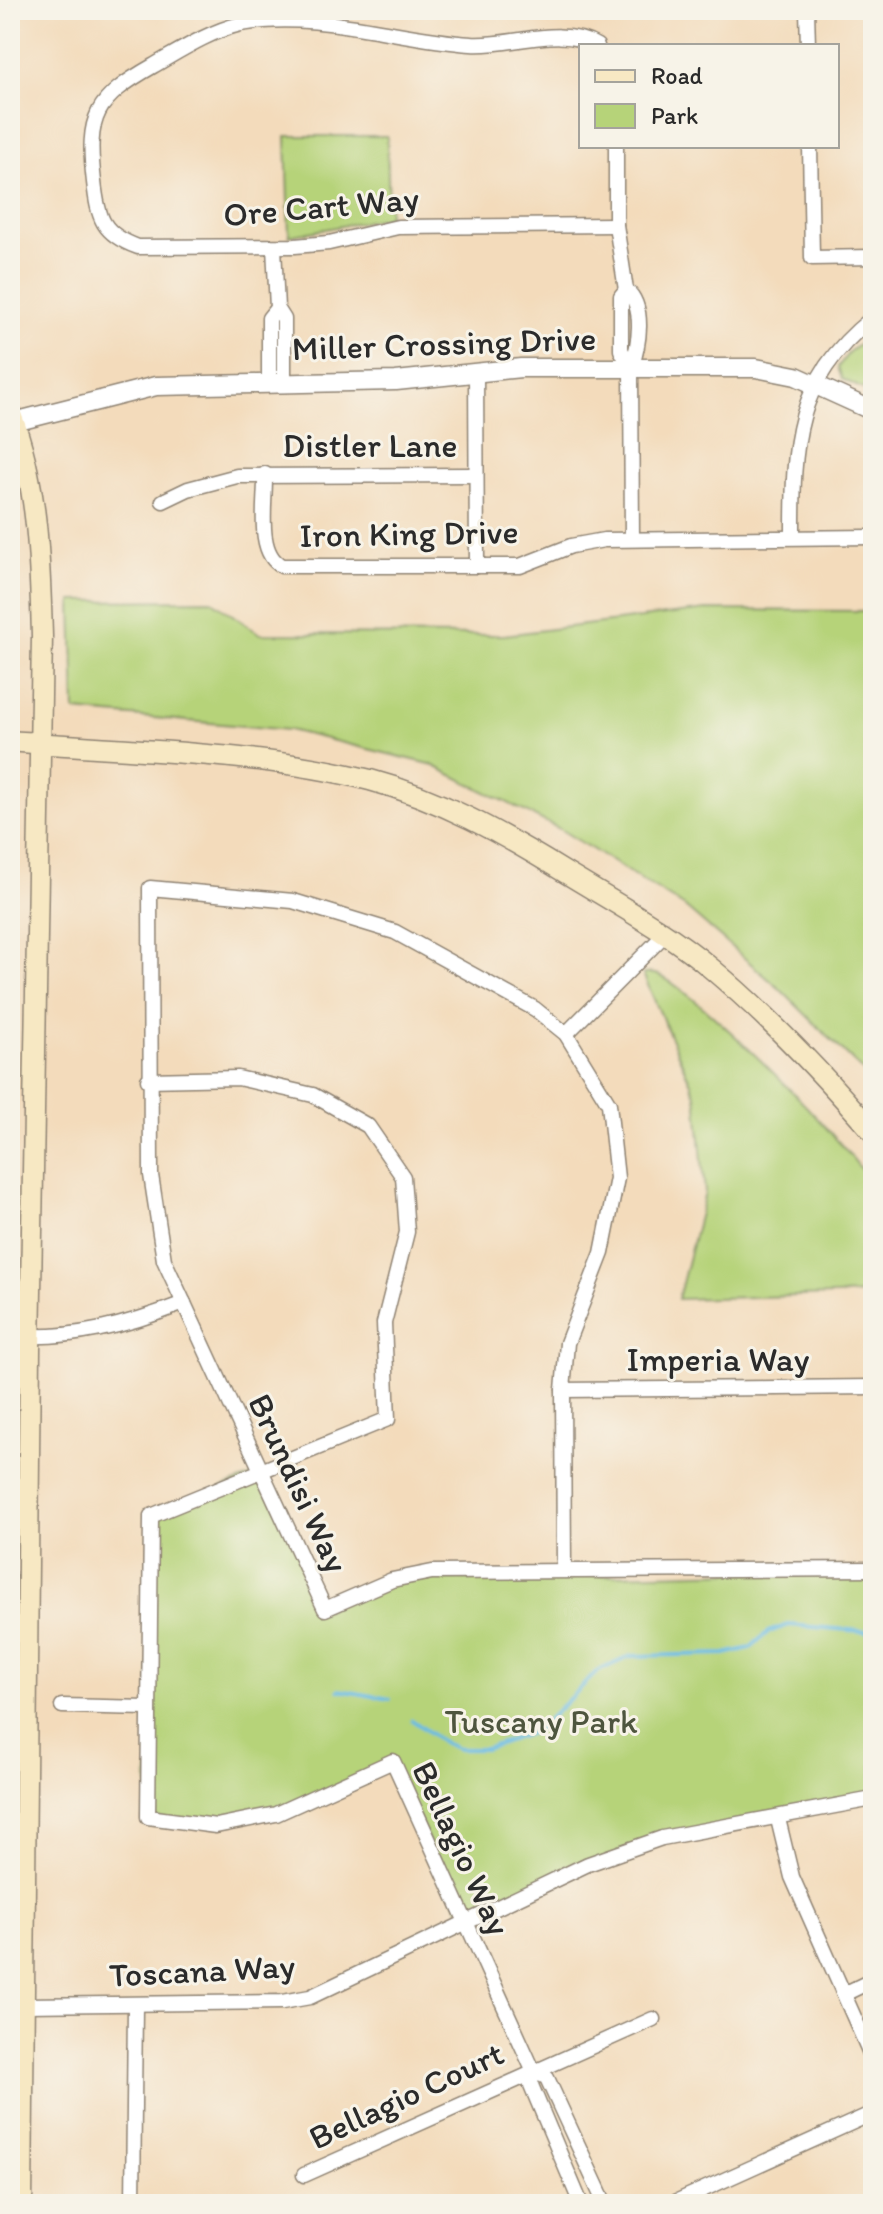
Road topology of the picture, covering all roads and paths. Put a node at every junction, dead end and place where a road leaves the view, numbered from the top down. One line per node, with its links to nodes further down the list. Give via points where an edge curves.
1 (807, 10): 3 (street)
2 (590, 44): 7 (street, Ore Cart Way, via 567,37 474,45 290,21 239,25 213,33 107,96 95,114 89,143 98,211 117,239 138,247)
3 (808, 44)
4 (616, 148): 6 (street)
5 (810, 148): 8 (street, via 812,258)
6 (616, 225): 7 (street, Ore Cart Way, via 398,227 329,243); 10 (street, via 626,290 621,296 621,350)
7 (274, 247): 12 (street, via 277,308 269,318)
8 (873, 257)
9 (873, 313): 13 (street, via 839,345)
10 (631, 368): 11 (street, Miller Crossing Drive); 13 (street, Miller Crossing Drive, via 756,368); 21 (street)
11 (476, 372): 12 (street, Miller Crossing Drive, via 383,382); 17 (street)
12 (276, 382): 15 (street, Miller Crossing Drive, via 156,386)
13 (816, 384): 14 (street, Miller Crossing Drive); 19 (street, via 795,440)
14 (873, 411)
15 (12, 417): 24 (main road, via 37,532)
16 (265, 474): 17 (street, Distler Lane); 18 (street, Distler Lane, via 212,482); 22 (street, Iron King Drive, via 266,549 282,566)
17 (475, 475): 22 (street)
18 (163, 501)
19 (793, 536): 20 (street, Iron King Drive); 21 (street, Iron King Drive)
20 (873, 537)
21 (632, 538): 22 (street, Iron King Drive, via 571,546 520,566)
22 (477, 566)
23 (10, 741): 24 (main road)
24 (41, 744): 25 (main road, via 295,765 370,780 436,801 497,831); 30 (main road)
25 (665, 934): 26 (street); 28 (main road, via 711,969 795,1048)
26 (566, 1034): 27 (street, Brundisi Way, via 535,1009 395,932 293,901 150,888); 32 (street, via 609,1104 617,1178 602,1253 567,1343)
27 (148, 1080): 29 (street, Brundisi Way, via 151,1175 164,1260); 33 (street, via 238,1078 313,1095 368,1126 403,1177 407,1232 384,1323 388,1419)
28 (873, 1132)
29 (184, 1303): 30 (street, via 127,1325); 33 (street, Brundisi Way)
30 (20, 1336): 43 (main road)
31 (873, 1387): 32 (street, Imperia Way)
32 (563, 1390): 35 (street)
33 (260, 1473): 35 (street, Brundisi Way, via 325,1609 392,1580 432,1572); 37 (street, Bellagio Way, via 151,1516)
34 (873, 1569): 35 (street, Brundisi Way)
35 (564, 1570)
36 (62, 1706): 37 (street)
37 (147, 1708): 40 (street, Bellagio Way, via 148,1817 216,1826 276,1814 393,1761)
38 (873, 1799): 39 (street, Toscana Way)
39 (778, 1819): 40 (street, Toscana Way, via 662,1838 588,1864); 42 (street, via 792,1877)
40 (465, 1922): 44 (street, Toscana Way, via 310,1997); 47 (street, Bellagio Way)
41 (873, 1980): 42 (street)
42 (844, 1994): 46 (street)
43 (24, 2005): 44 (street, Toscana Way); 50 (main road)
44 (135, 2006): 51 (street)
45 (653, 2019): 47 (street, Bellagio Court)
46 (873, 2060)
47 (533, 2070): 49 (street, Bellagio Court); 52 (street, Bellagio Way, via 531,2085); 53 (street, Bellagio Way, via 547,2078)
48 (873, 2113): 54 (street)
49 (304, 2175)
50 (22, 2204)
51 (133, 2204)
52 (581, 2204)
53 (605, 2204)
54 (671, 2204)

